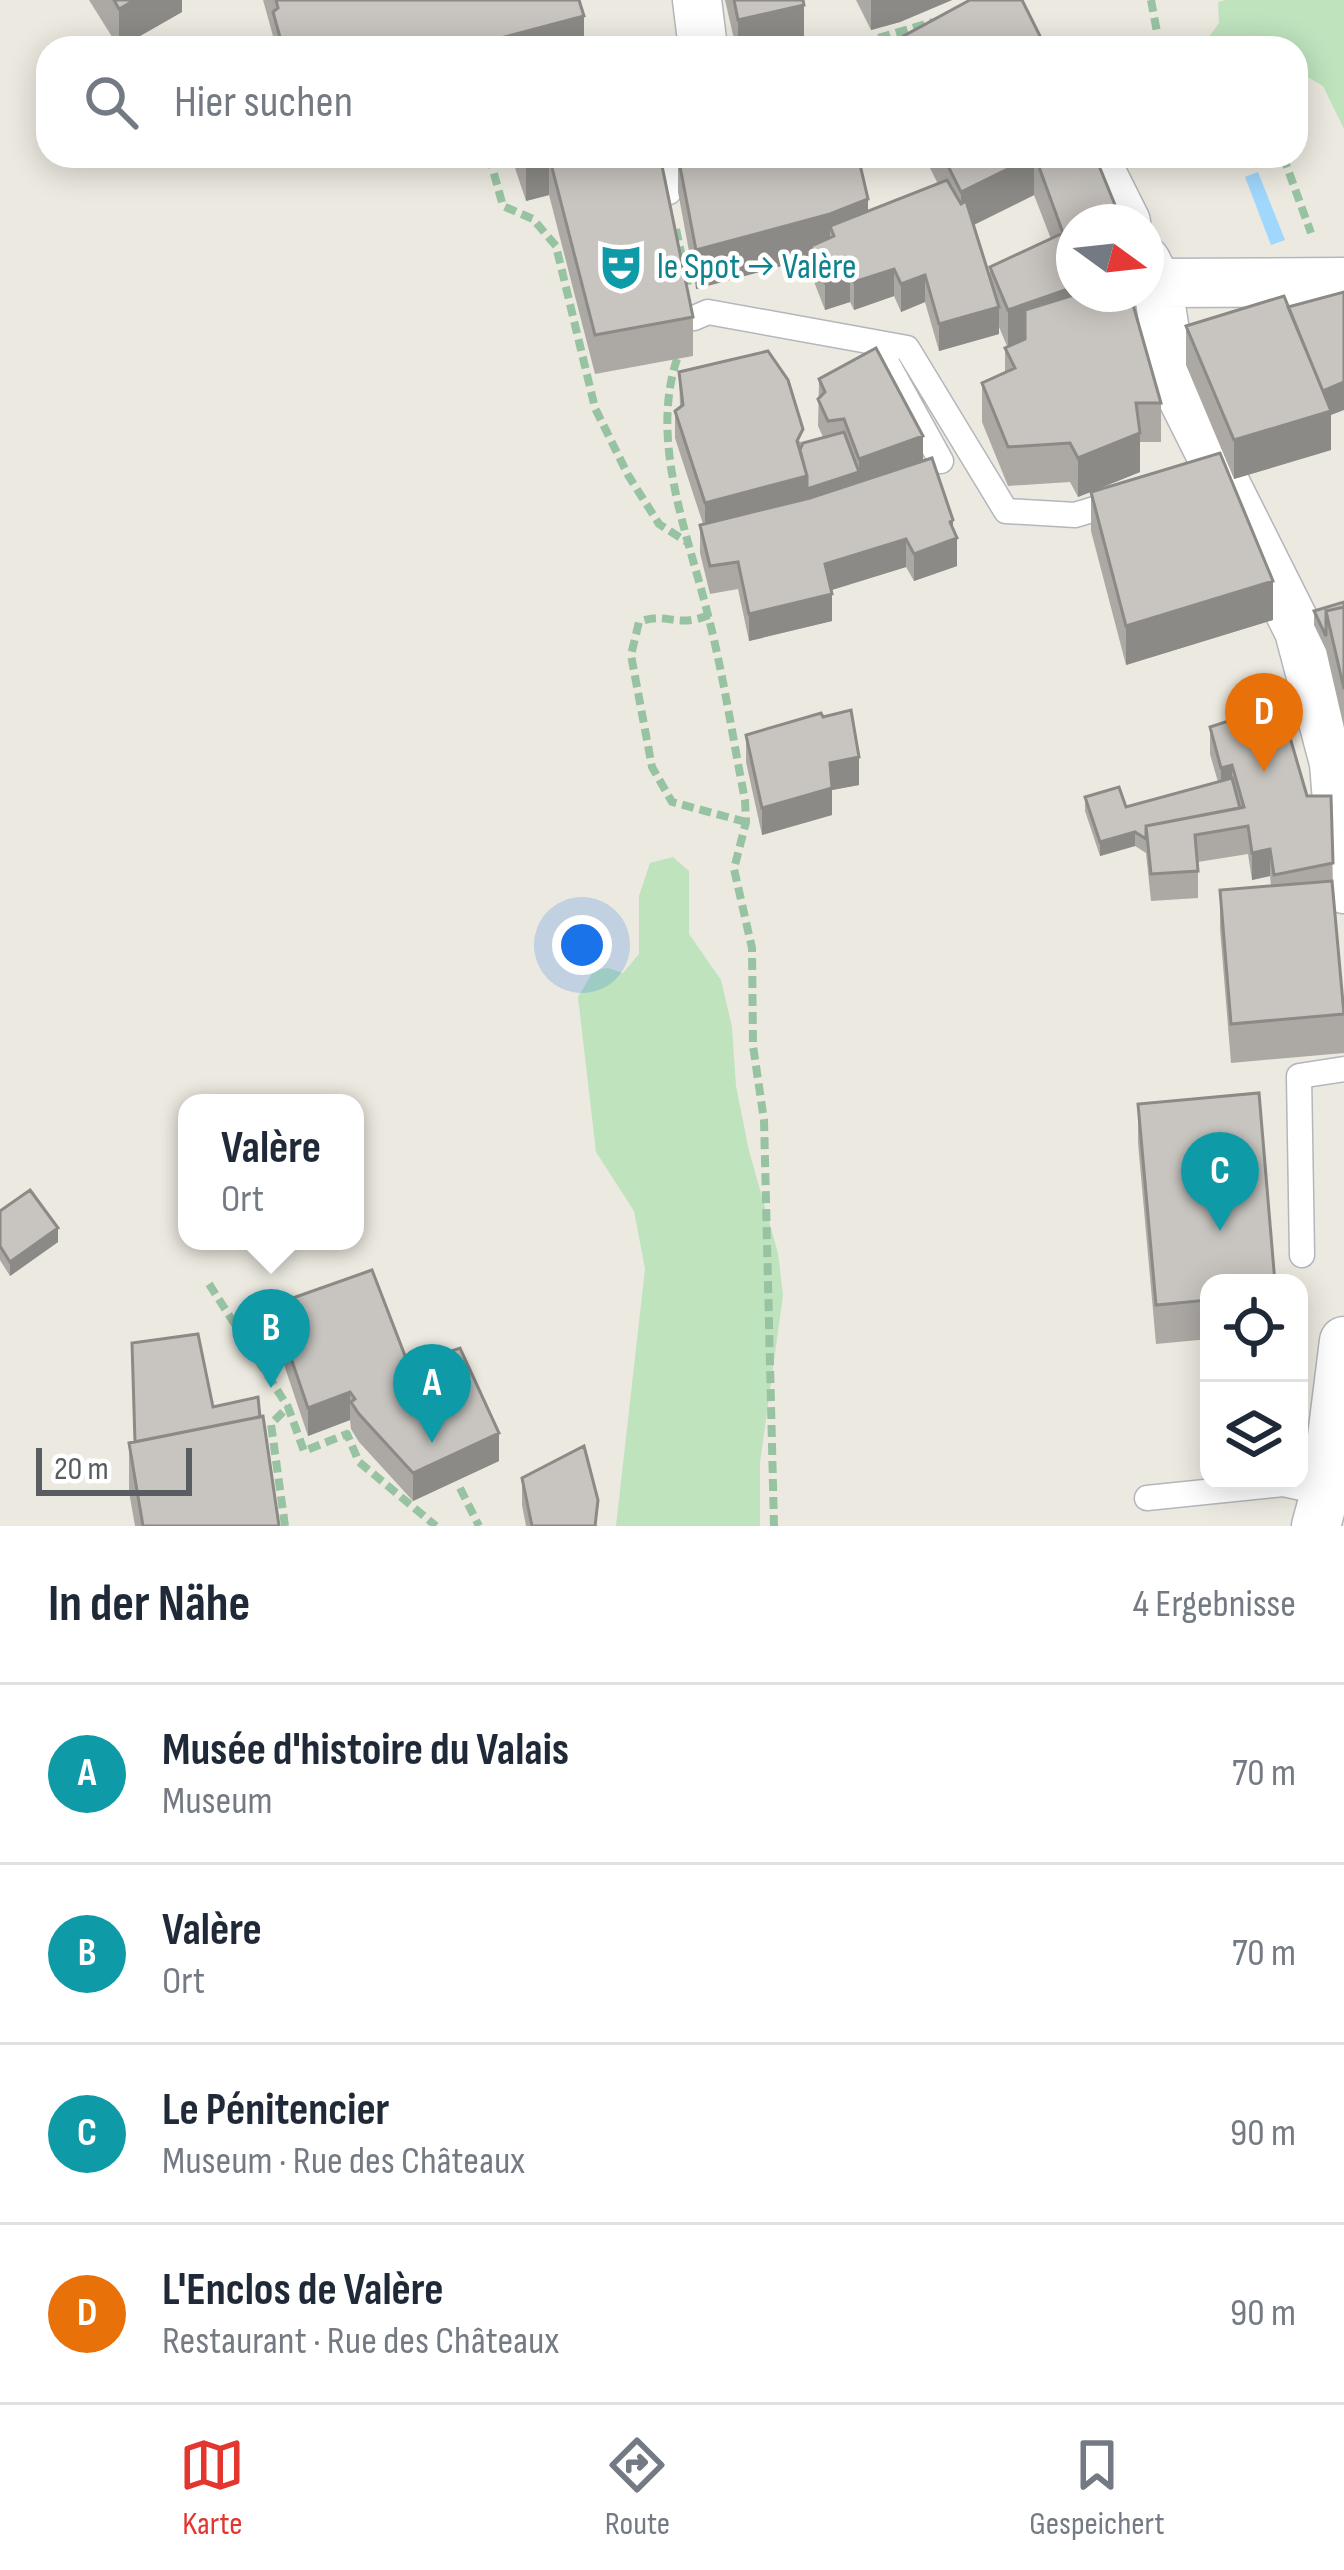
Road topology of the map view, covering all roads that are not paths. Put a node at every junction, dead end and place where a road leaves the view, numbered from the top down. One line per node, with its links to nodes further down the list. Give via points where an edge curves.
1 (697, 0): 2 (street)
2 (702, 36)
3 (674, 168): 5 (lane)
4 (1100, 168): 6 (street)
5 (669, 192)
6 (1117, 204)
7 (1164, 273): 8 (street)
8 (1344, 282)
9 (1160, 312): 14 (street, via 1173,380 1210,474 1299,631 1334,763)
10 (694, 318): 11 (lane, via 708,312)
11 (876, 343): 12 (lane); 13 (lane, via 907,348 1006,512 1075,515)
12 (941, 461)
13 (1137, 496)
14 (1344, 889)
15 (1344, 1069): 16 (lane, via 1299,1076)
16 (1302, 1256)
17 (1344, 1342): 19 (street)
18 (1147, 1498): 19 (lane, via 1283,1484)
19 (1320, 1510)

